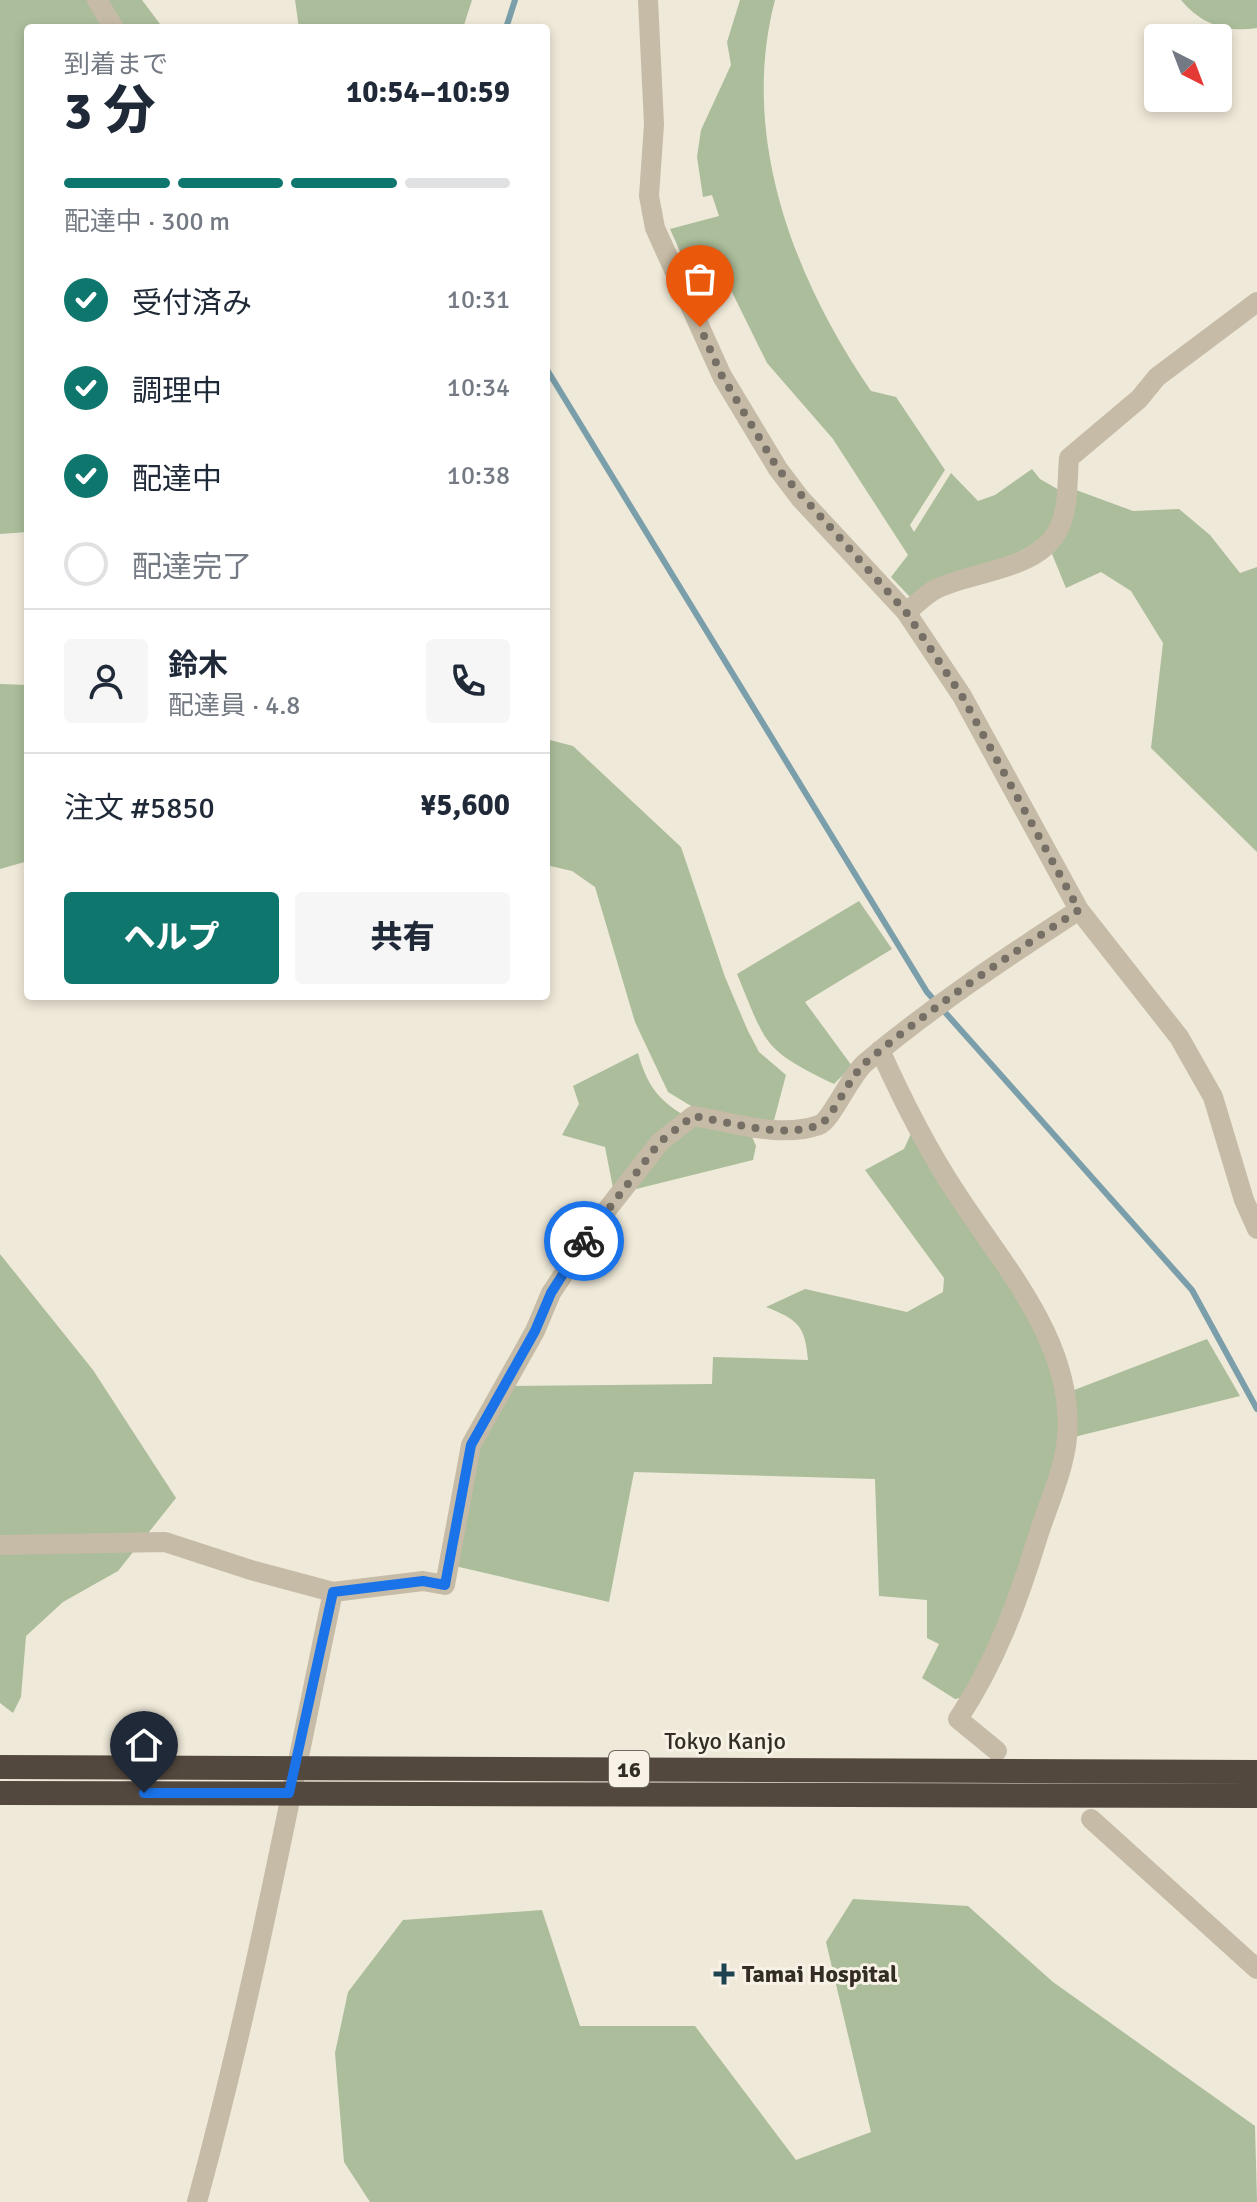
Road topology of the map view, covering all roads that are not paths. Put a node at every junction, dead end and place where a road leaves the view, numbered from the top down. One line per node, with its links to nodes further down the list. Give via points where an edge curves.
1 (97, 0): 3 (street)
2 (648, 0): 5 (street, via 654,124 649,196 655,228 722,376 778,469)
3 (112, 24)
4 (1257, 302): 5 (street, via 1157,377 1069,458 1066,508 1049,544 983,575 935,589)
5 (906, 612): 6 (street, via 962,696)
6 (1079, 910): 7 (street, via 938,1003); 8 (street, via 1179,1037 1213,1097)
7 (880, 1050): 10 (street, via 858,1069 821,1125 787,1131 693,1116 660,1142 576,1252 471,1445 445,1585 423,1581); 11 (street, via 936,1160 1027,1295 1050,1344 1064,1393 1067,1438 1024,1585 977,1691 958,1719)
8 (1257, 1229)
9 (0, 1545): 10 (street, via 165,1542)
10 (333, 1592): 13 (street)
11 (997, 1751)
12 (0, 1767): 13 (highway, Tokyo Kanjo / 16)
13 (296, 1768): 14 (highway, Tokyo Kanjo / 16); 16 (street)
14 (1257, 1772)
15 (0, 1793): 16 (highway, 16)
16 (289, 1793): 17 (highway, 16); 20 (street, via 255,1978)
17 (1257, 1796)
18 (1091, 1819): 19 (street)
19 (1257, 1969)
20 (197, 2202)

